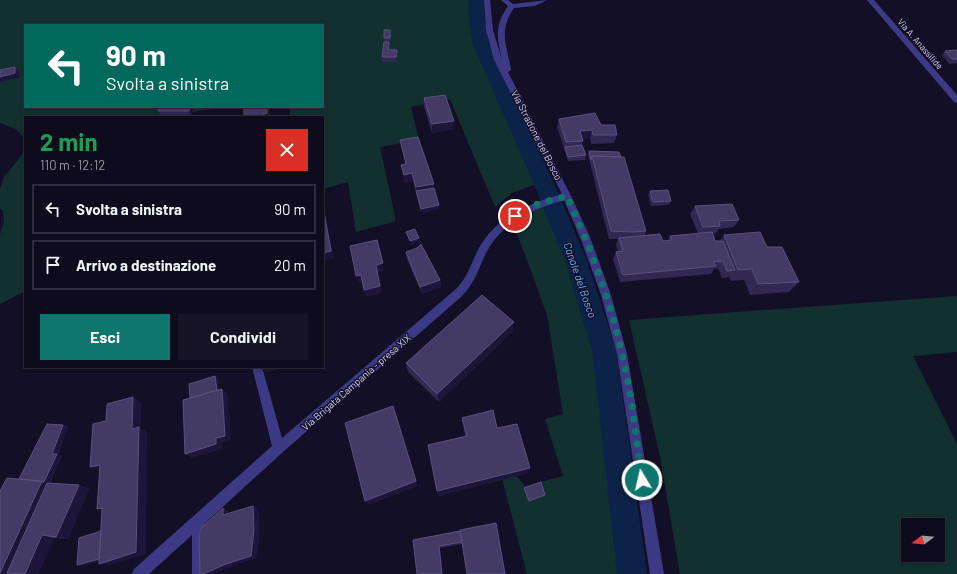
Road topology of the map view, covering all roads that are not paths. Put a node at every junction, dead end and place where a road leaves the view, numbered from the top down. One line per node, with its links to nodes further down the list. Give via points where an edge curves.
1 (487, 0): 6 (street, Via Stradone del Bosco, via 491,38)
2 (504, 0): 5 (street)
3 (544, 0): 5 (street, via 535,4)
4 (870, 0): 7 (street, Via A. Anassilide)
5 (512, 6): 6 (street, via 502,19 500,32)
6 (508, 79): 8 (street, Via Stradone del Bosco)
7 (957, 100)
8 (567, 196): 10 (street, Via Brigata Campania - presa XIX, via 534,205 496,231 484,248 468,283 447,304); 14 (street, Via Stradone del Bosco, via 606,295 622,354)
9 (257, 368): 10 (street)
10 (279, 448): 11 (street, Via Brigata Campania - presa XIX)
11 (198, 521): 12 (street, Via Brigata Campania - presa XIX); 13 (street)
12 (139, 574)
13 (199, 574)
14 (657, 574)

